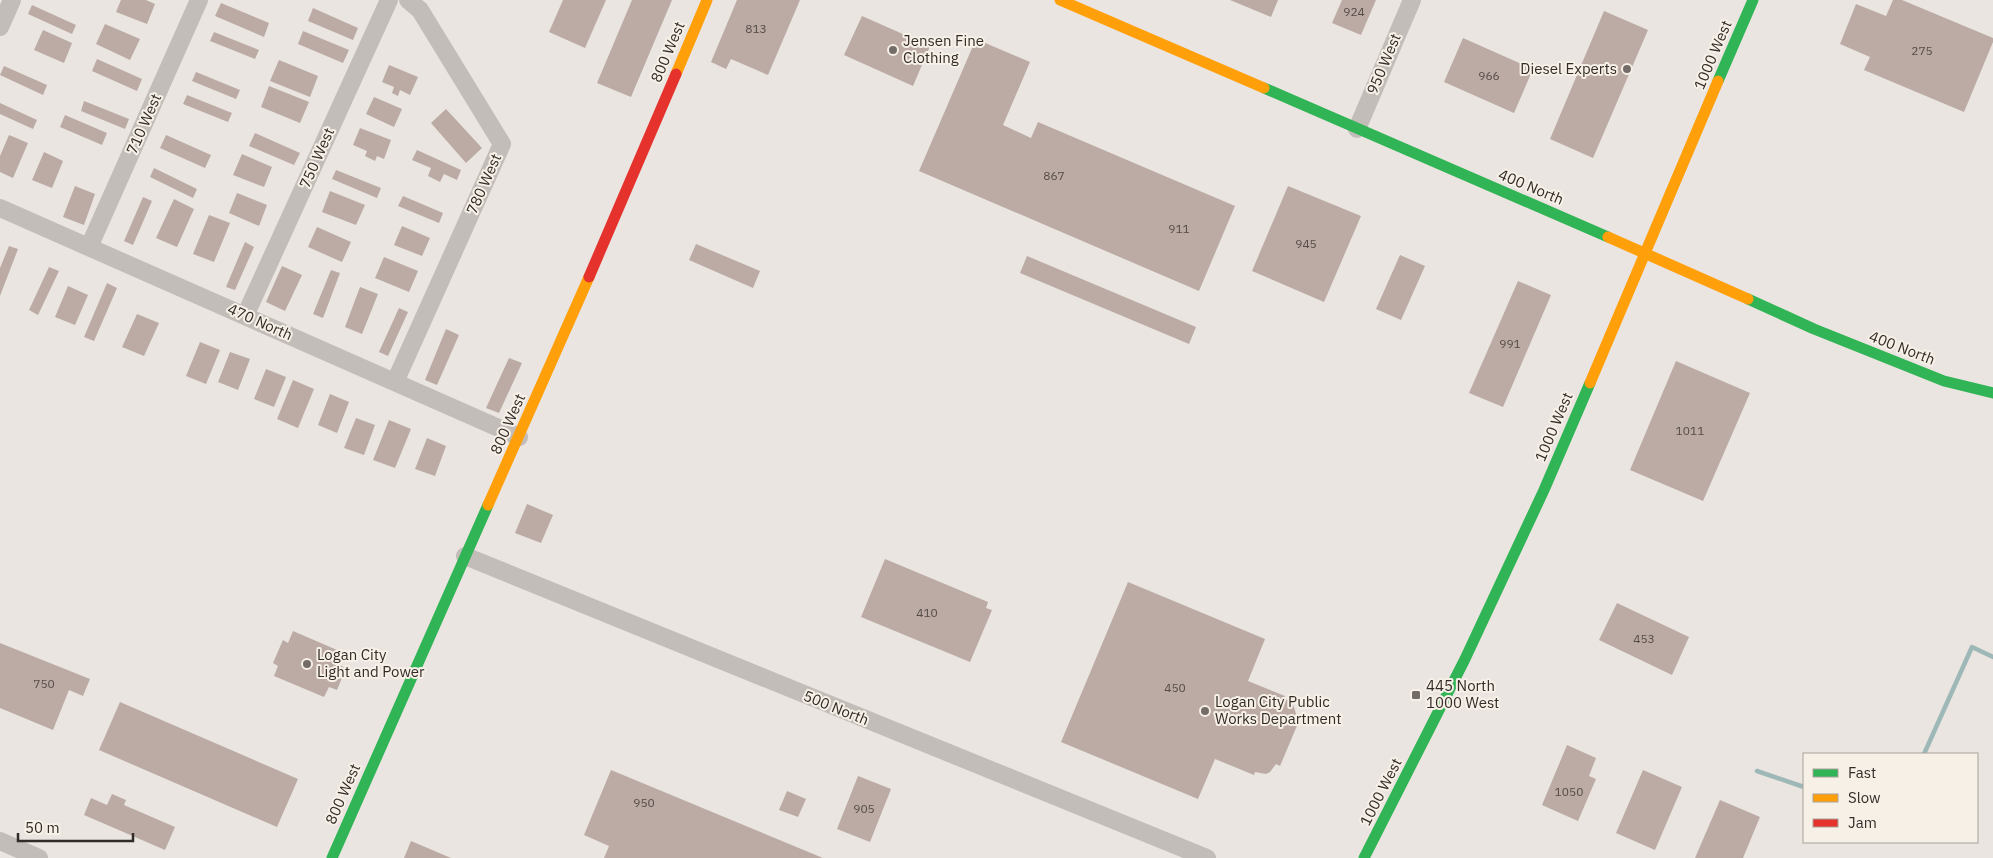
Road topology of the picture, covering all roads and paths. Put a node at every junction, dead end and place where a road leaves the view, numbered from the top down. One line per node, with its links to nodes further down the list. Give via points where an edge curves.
1 (12, 0): 9 (street)
2 (199, 0): 12 (street, 710 West)
3 (389, 0): 14 (street, 750 West)
4 (408, 0): 15 (street, 780 West, via 420,10 502,144)
5 (707, 0): 17 (street, 800 West)
6 (1060, 0): 10 (street, 400 North)
7 (1412, 0): 10 (street, 950 West)
8 (1753, 0): 13 (street, 1000 West)
9 (0, 27)
10 (1356, 128): 13 (street, 400 North)
11 (0, 208): 12 (street, 470 North)
12 (89, 247): 14 (street, 470 North)
13 (1644, 252): 16 (street, 400 North, via 1814,329 1944,381); 23 (street, 1000 West, via 1544,490)
14 (245, 316): 15 (street, 470 North)
15 (394, 382): 17 (street, 470 North)
16 (1993, 393)
17 (519, 437): 18 (street, 800 West)
18 (465, 556): 21 (street, 800 West); 22 (street, 500 North)
19 (0, 841): 20 (street)
20 (39, 858)
21 (332, 858)
22 (1207, 858)
23 (1364, 858)

